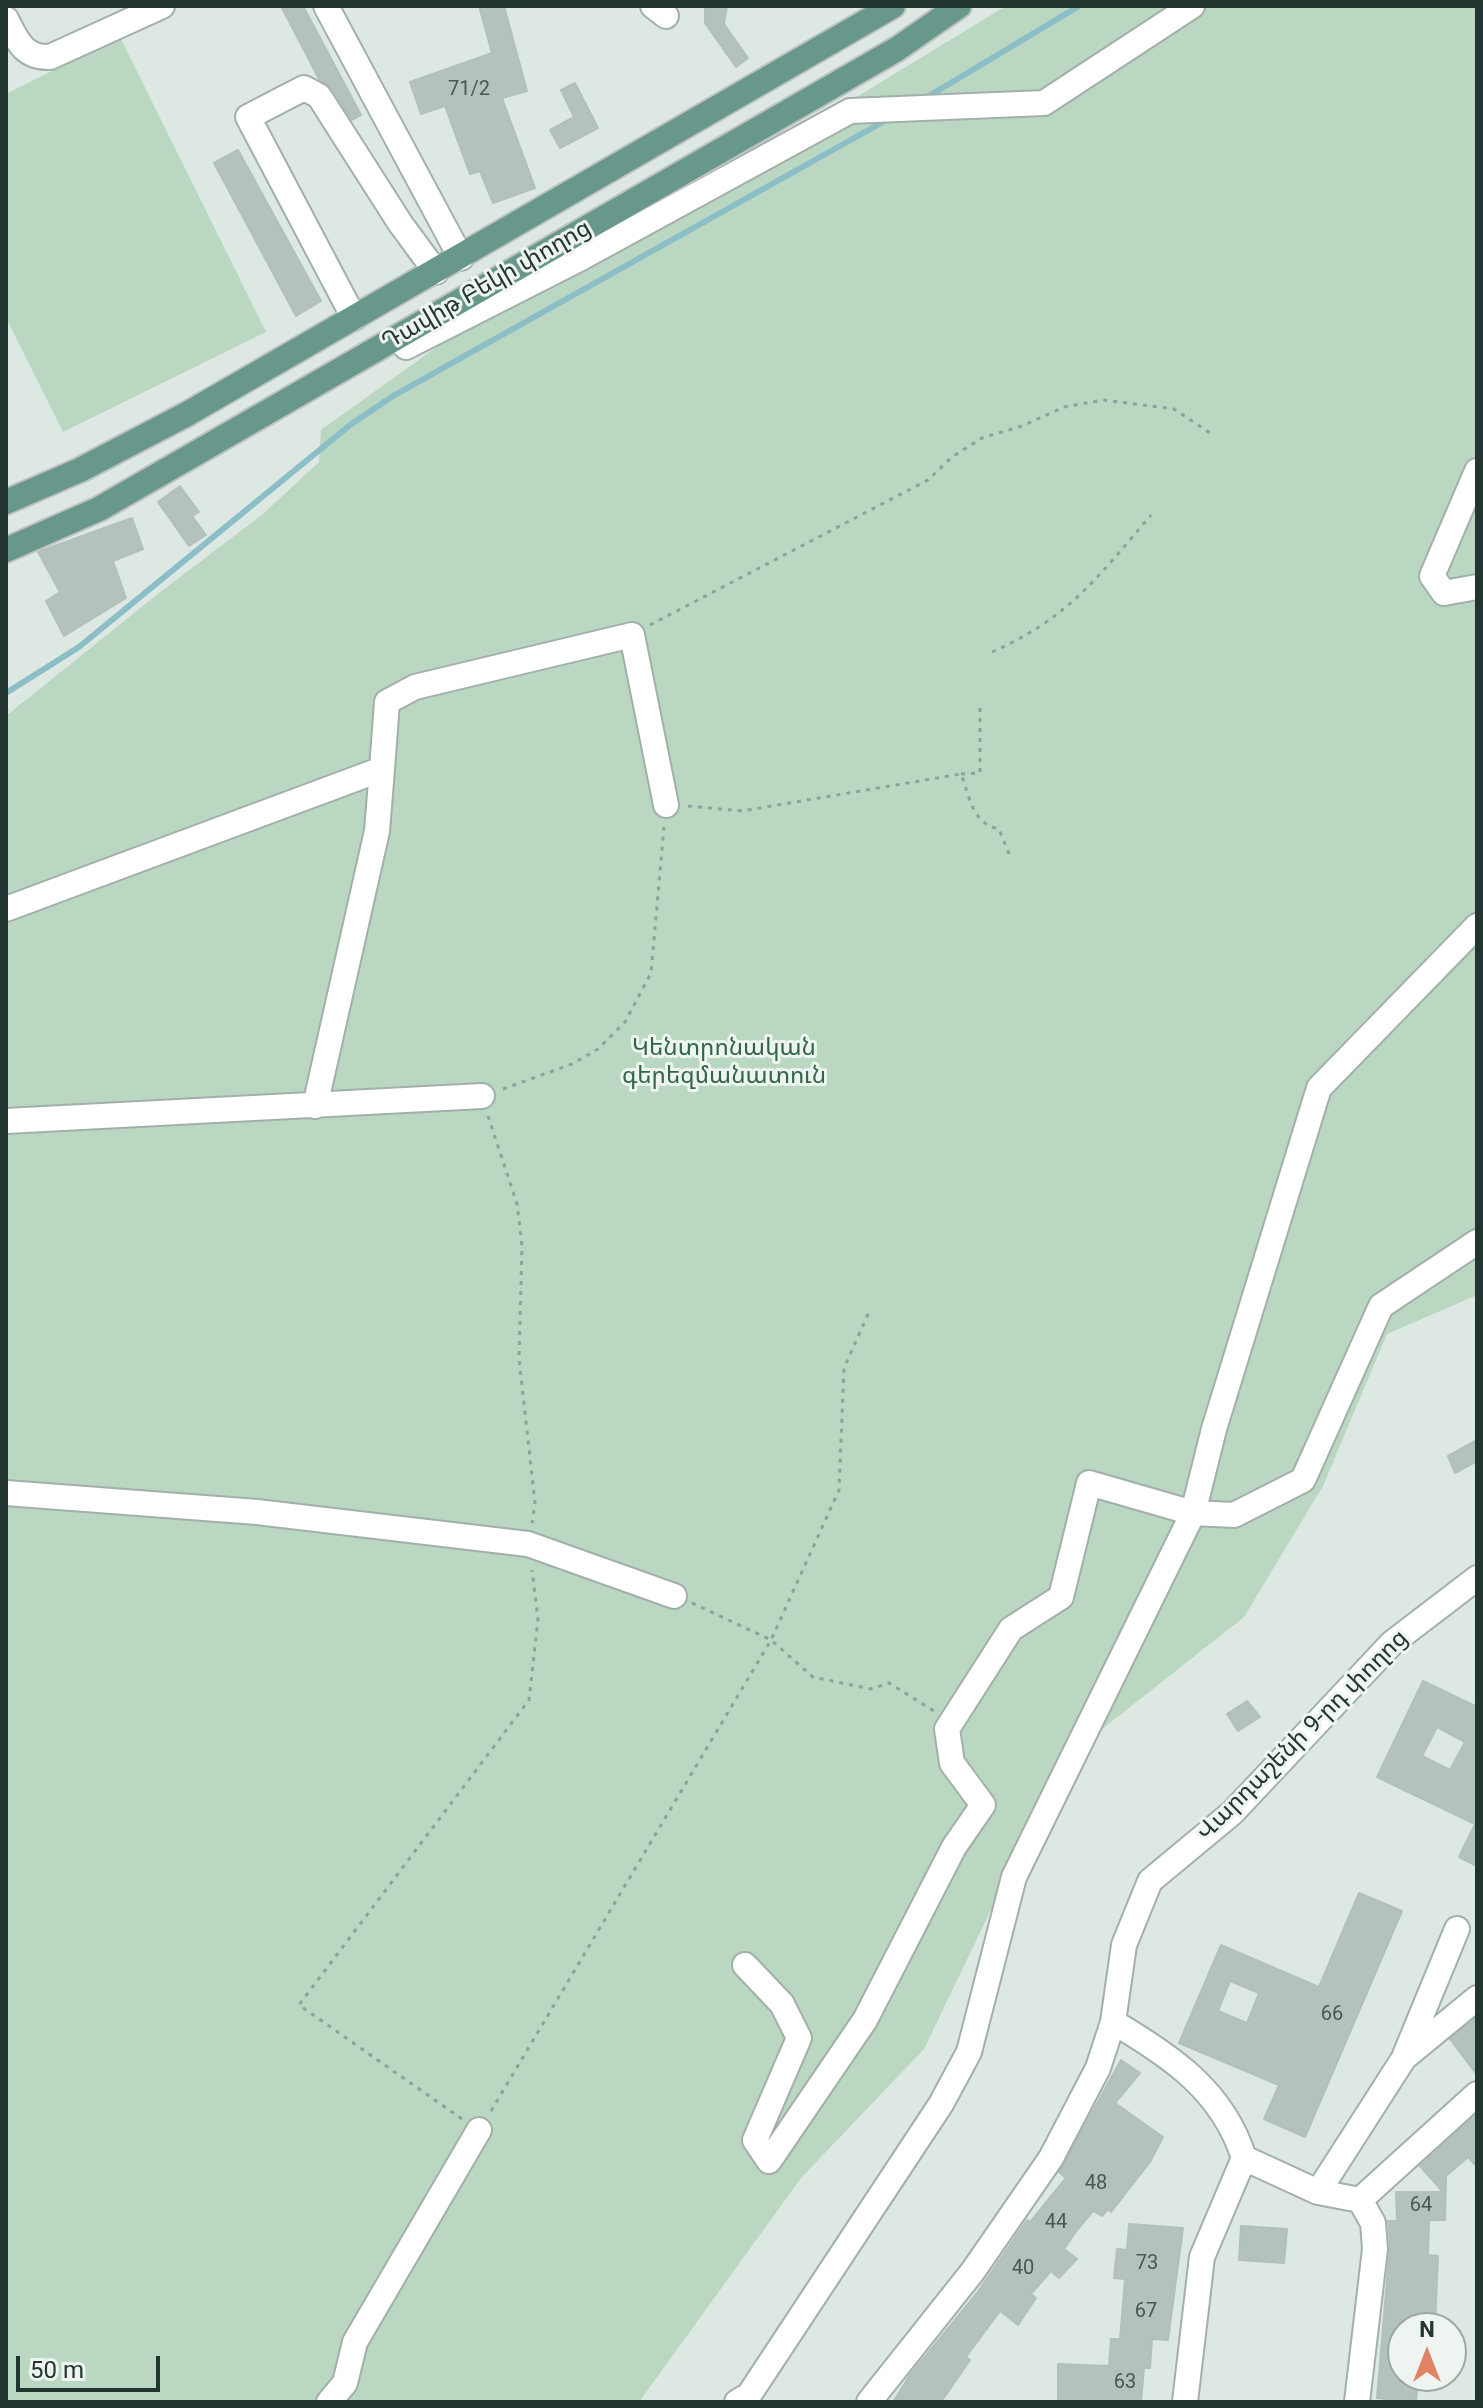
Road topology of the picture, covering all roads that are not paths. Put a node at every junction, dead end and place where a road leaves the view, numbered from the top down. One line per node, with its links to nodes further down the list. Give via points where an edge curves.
1 (162, 6): 6 (street, via 50,57 21,48)
2 (326, 6): 7 (street)
3 (893, 6): 7 (main road, Դավիթ Բեկի փողոց)
4 (959, 6): 10 (main road, Դավիթ Բեկի փողոց, via 897,49)
5 (1192, 6): 10 (street, via 1044,103 850,111 406,347)
6 (6, 19)
7 (461, 258): 8 (main road, Դավիթ Բեկի փողոց)
8 (436, 272): 9 (main road, Դավիթ Բեկի փողոց); 9 (street, via 319,96 304,88 248,117)
9 (354, 318): 12 (main road, Դավիթ Բեկի փողոց, via 176,420)
10 (399, 337): 13 (main road, Դավիթ Բեկի փողոց, via 99,509)
11 (1477, 471): 14 (street, via 1432,576 1444,593)
12 (6, 502)
13 (6, 550)
14 (1477, 587)
15 (382, 769): 16 (street, via 387,702 415,687 632,635); 17 (street); 20 (street, via 377,831)
16 (666, 805)
17 (6, 909)
18 (1477, 926): 24 (street, via 1319,1088)
19 (482, 1096): 20 (street)
20 (315, 1106): 21 (street)
21 (6, 1121)
22 (1477, 1242): 24 (street, via 1381,1306 1303,1480 1234,1515)
23 (6, 1493): 26 (street, via 257,1512 528,1544)
24 (1193, 1513): 28 (street, via 1089,1483 1061,1597 1011,1629 947,1729 952,1763 983,1805 954,1847 865,2020 769,2161 755,2140 799,2038 782,2004); 38 (street, via 1014,1877 969,2052 941,2104 807,2308 749,2395)
25 (1477, 1578): 30 (street, Վարդաշենի 9-րդ փողոց, via 1392,1643 1232,1813 1150,1881 1124,1945)
26 (674, 1596)
27 (1457, 1929): 31 (street)
28 (745, 1965)
29 (1477, 1998): 31 (street)
30 (1113, 2022): 34 (street, via 1180,2062 1233,2129); 39 (street, Վարդաշենի 9-րդ փողոց, via 1098,2068 1051,2158 973,2271)
31 (1404, 2058): 35 (street)
32 (1477, 2094): 36 (street)
33 (479, 2130): 37 (street, via 355,2342 345,2383)
34 (1244, 2158): 35 (street); 40 (street, via 1202,2257)
35 (1318, 2192): 36 (street)
36 (1360, 2200): 41 (street, via 1373,2223 1375,2249)
37 (329, 2402)
38 (737, 2402)
39 (869, 2402)
40 (1185, 2402)
41 (1357, 2402)

